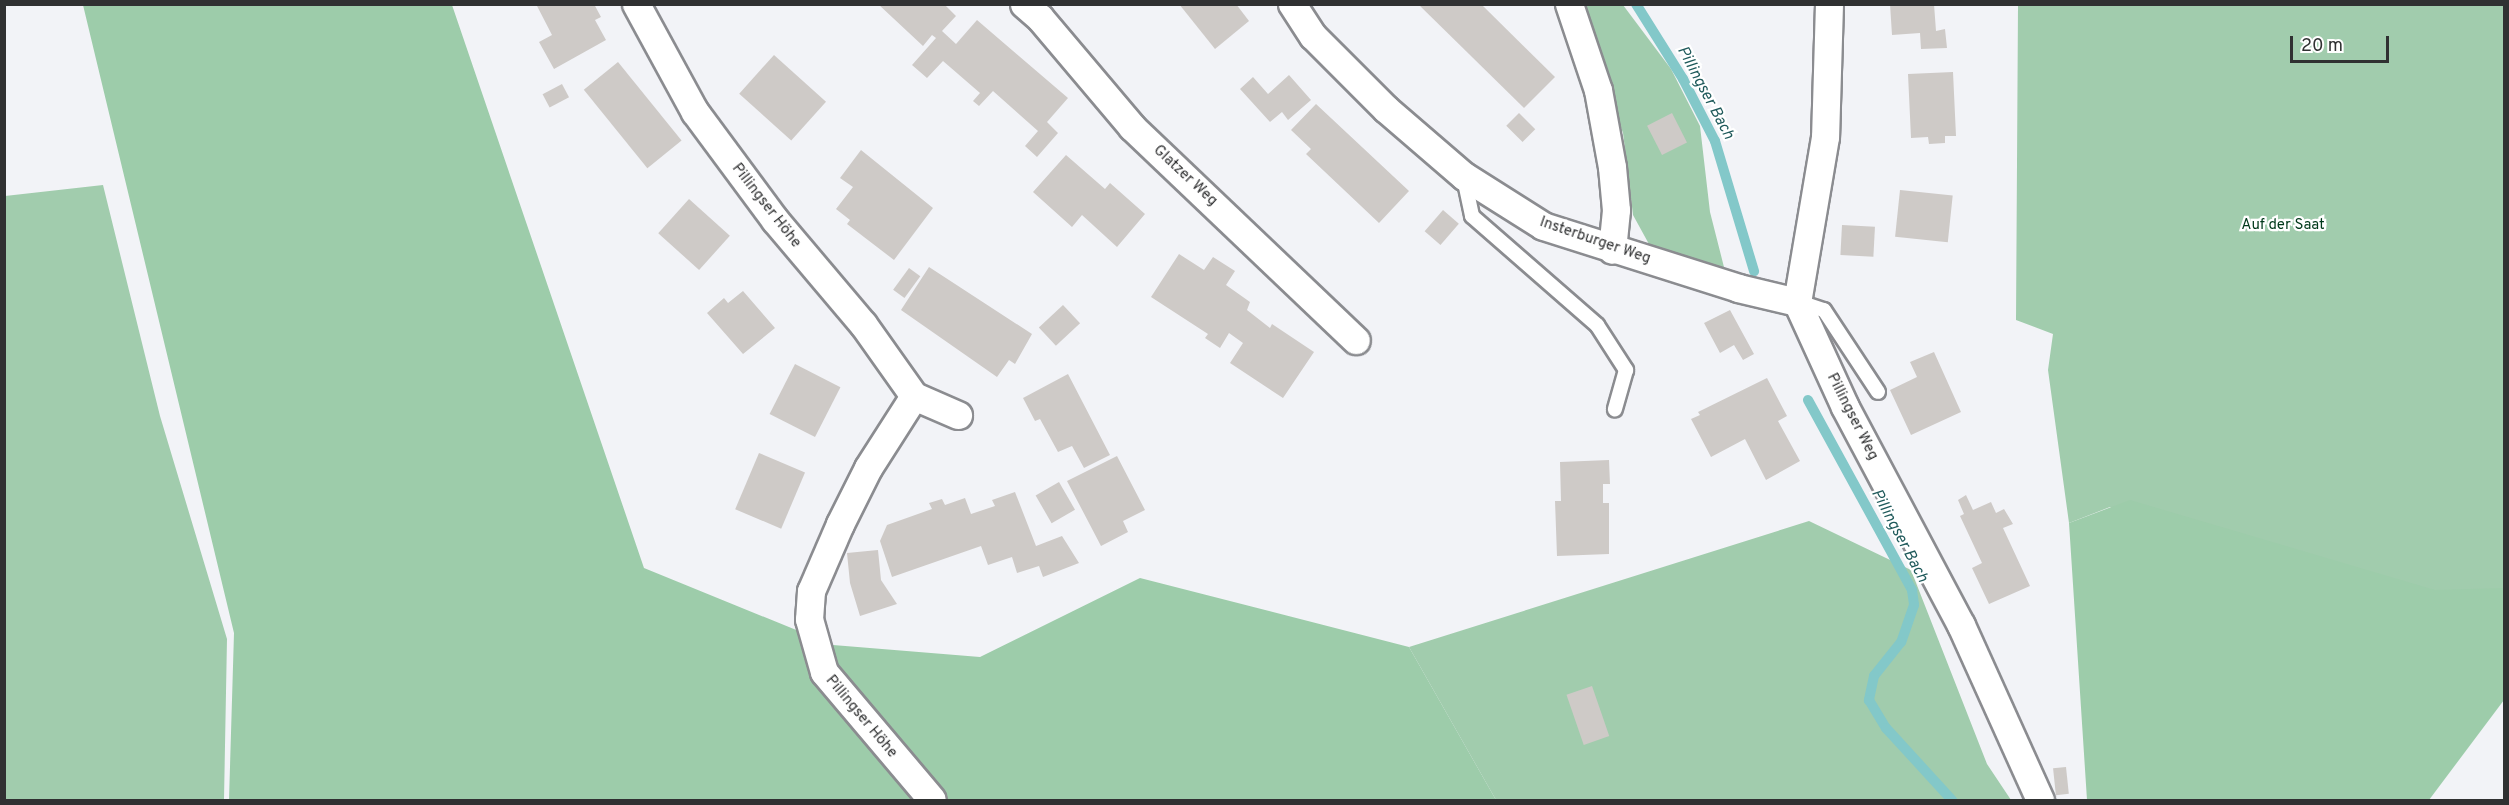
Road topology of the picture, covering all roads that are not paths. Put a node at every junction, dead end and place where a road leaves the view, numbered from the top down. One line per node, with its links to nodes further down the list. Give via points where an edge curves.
1 (636, 4): 11 (street, Pillingser Höhe, via 695,112 775,220 863,324)
2 (1024, 4): 9 (street, Glatzer Weg, via 1132,127)
3 (1292, 4): 6 (street, Insterburger Weg, via 1313,36 1386,109)
4 (1569, 4): 7 (street, via 1598,90 1612,167 1616,210)
5 (1829, 4): 8 (street, via 1825,137)
6 (1464, 176): 7 (street, Insterburger Weg, via 1543,226); 12 (lane, via 1472,216 1597,325 1626,370)
7 (1612, 250): 8 (street, Insterburger Weg)
8 (1797, 302): 10 (lane, via 1824,310); 15 (street, Pillingser Weg, via 1845,407 1961,625)
9 (1356, 340)
10 (1878, 393)
11 (914, 396): 13 (street); 14 (street, Pillingser Höhe, via 868,468 840,524 811,591 809,618 824,672)
12 (1615, 409)
13 (958, 416)
14 (932, 801)
15 (2040, 801)

